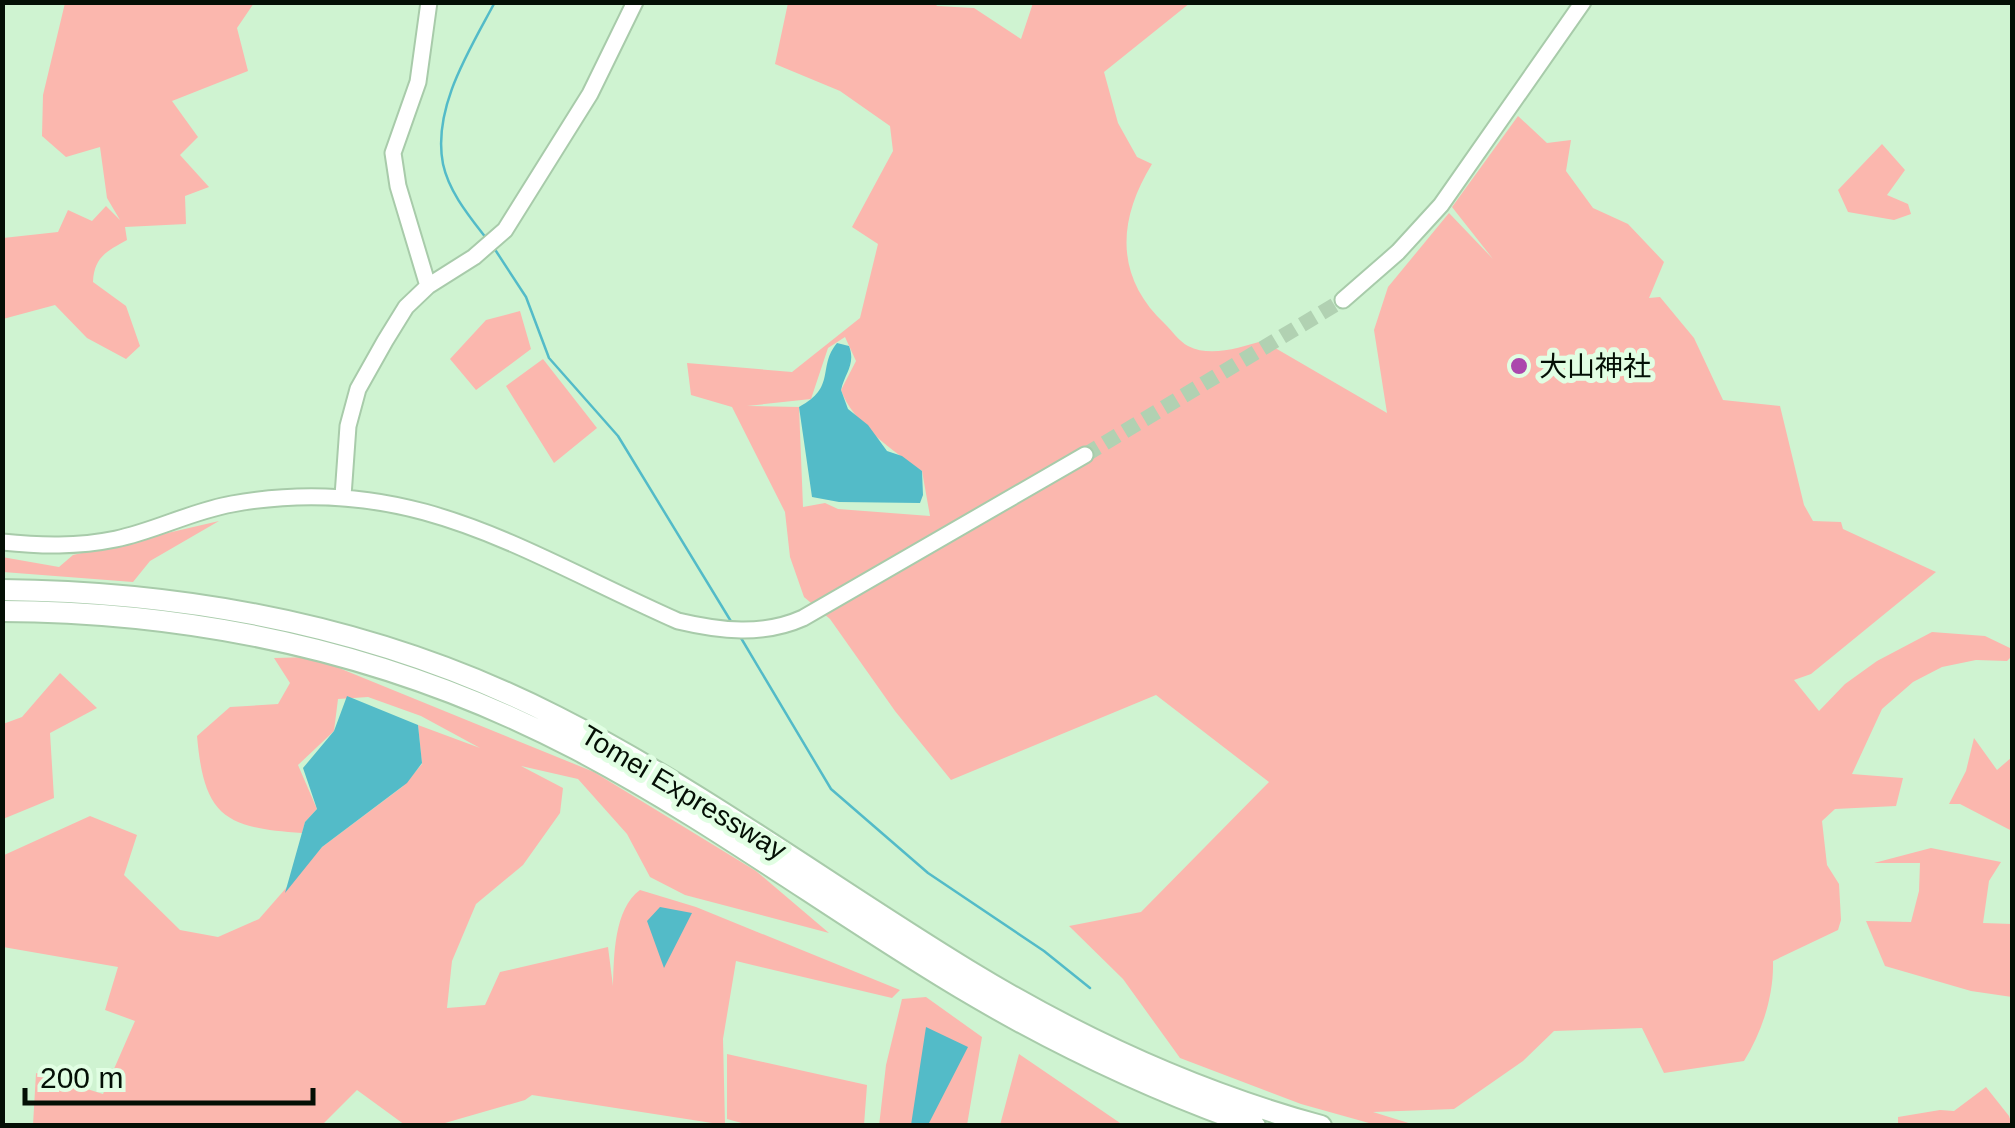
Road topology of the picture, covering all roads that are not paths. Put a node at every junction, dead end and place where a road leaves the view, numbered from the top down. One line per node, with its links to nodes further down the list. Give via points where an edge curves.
1 (429, 2): 4 (street, via 418,82 394,154)
2 (635, 2): 4 (street, via 590,94 519,211 489,245)
3 (1583, 2): 5 (street, via 1441,205)
4 (428, 286): 7 (street, via 406,307 358,389)
5 (1343, 300)
6 (1085, 455): 7 (street, via 803,618 736,631 678,621 445,516)
7 (343, 496): 8 (street, via 230,504 117,539 52,547)
8 (2, 542)
9 (2, 590): 12 (highway, Tomei Expressway, via 114,594 256,614 382,646 493,687 695,795 1055,1020 1186,1081)
10 (2, 611): 11 (highway, Tomei Expressway, via 216,626 326,650 436,686 622,775 1039,1032 1162,1092)
11 (1255, 1126)
12 (1321, 1126)

